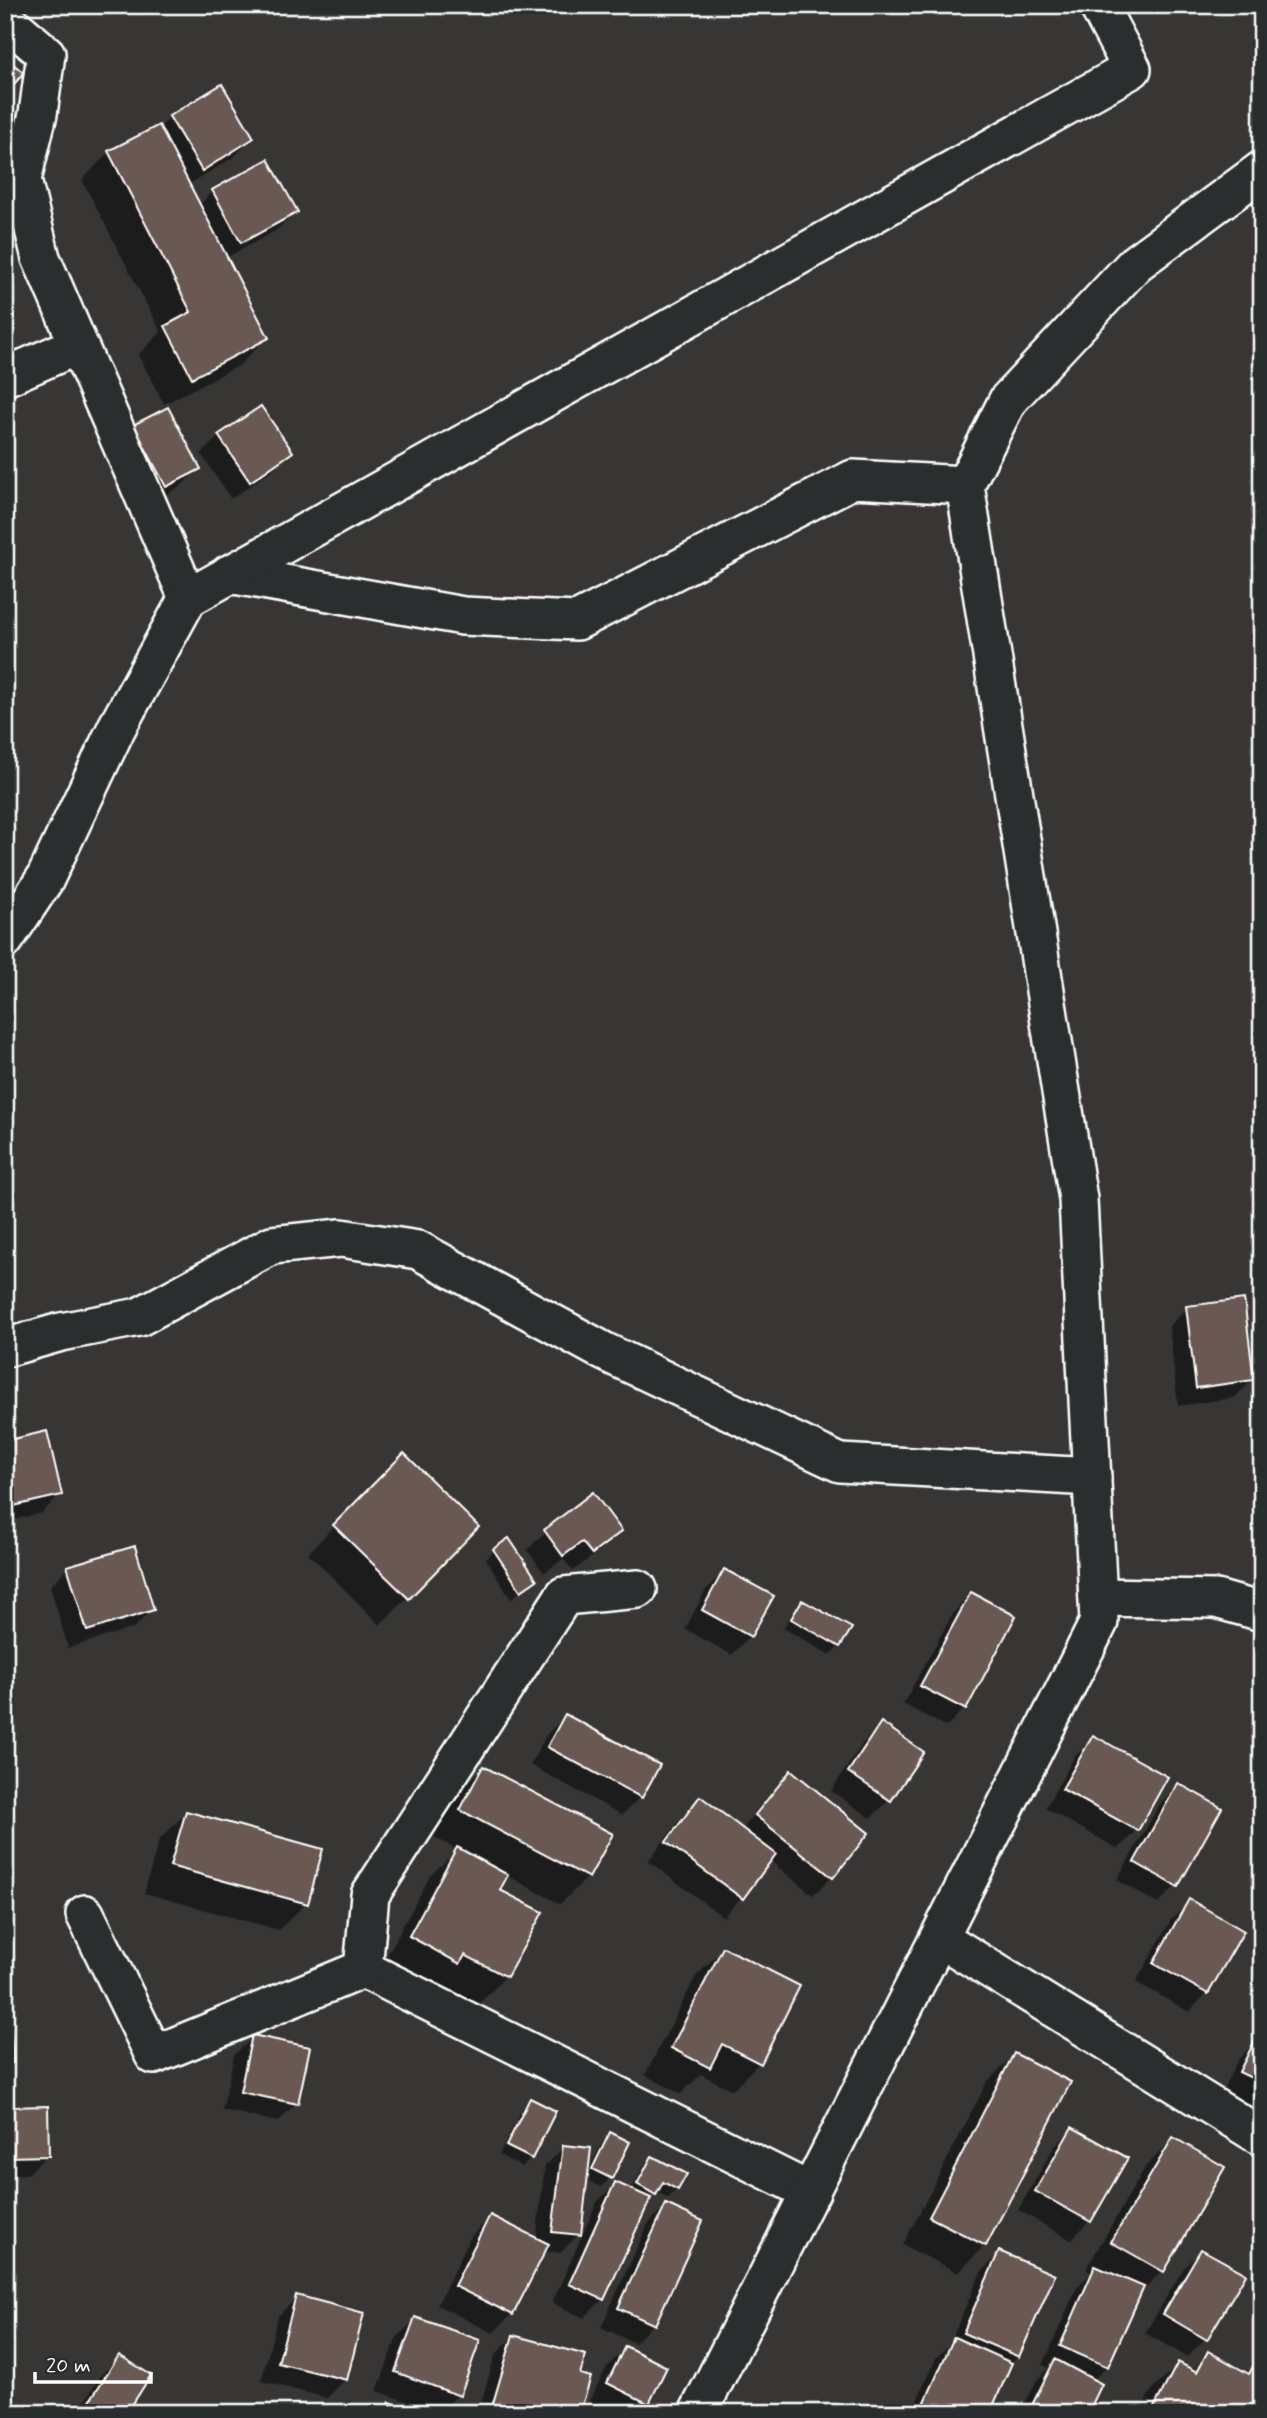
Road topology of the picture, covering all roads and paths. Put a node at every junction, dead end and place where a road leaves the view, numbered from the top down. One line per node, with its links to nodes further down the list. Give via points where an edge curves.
1 (1098, 5): 7 (street, via 1132,69)
2 (5, 19): 4 (street, via 46,54 22,180 41,258)
3 (1262, 170): 6 (street, via 1136,263 1008,400)
4 (78, 345): 5 (street); 8 (street)
5 (5, 377)
6 (965, 485): 7 (street, via 853,479 577,621 463,616); 11 (street, via 1078,1199)
7 (229, 574): 8 (street)
8 (188, 598): 9 (street, via 117,727 45,880)
9 (5, 939)
10 (5, 1348): 11 (street, via 139,1317 272,1245 341,1238 418,1250 605,1352 840,1463)
11 (1092, 1477): 13 (street)
12 (638, 1589): 17 (street, via 564,1596 370,1895)
13 (1098, 1597): 14 (street, via 1216,1599); 16 (street, via 1099,1622)
14 (1262, 1612)
15 (85, 1914): 17 (street, via 154,2055)
16 (940, 1938): 18 (street); 19 (street)
17 (363, 1969): 19 (street)
18 (1262, 2137)
19 (811, 2192): 20 (street)
20 (698, 2413)

